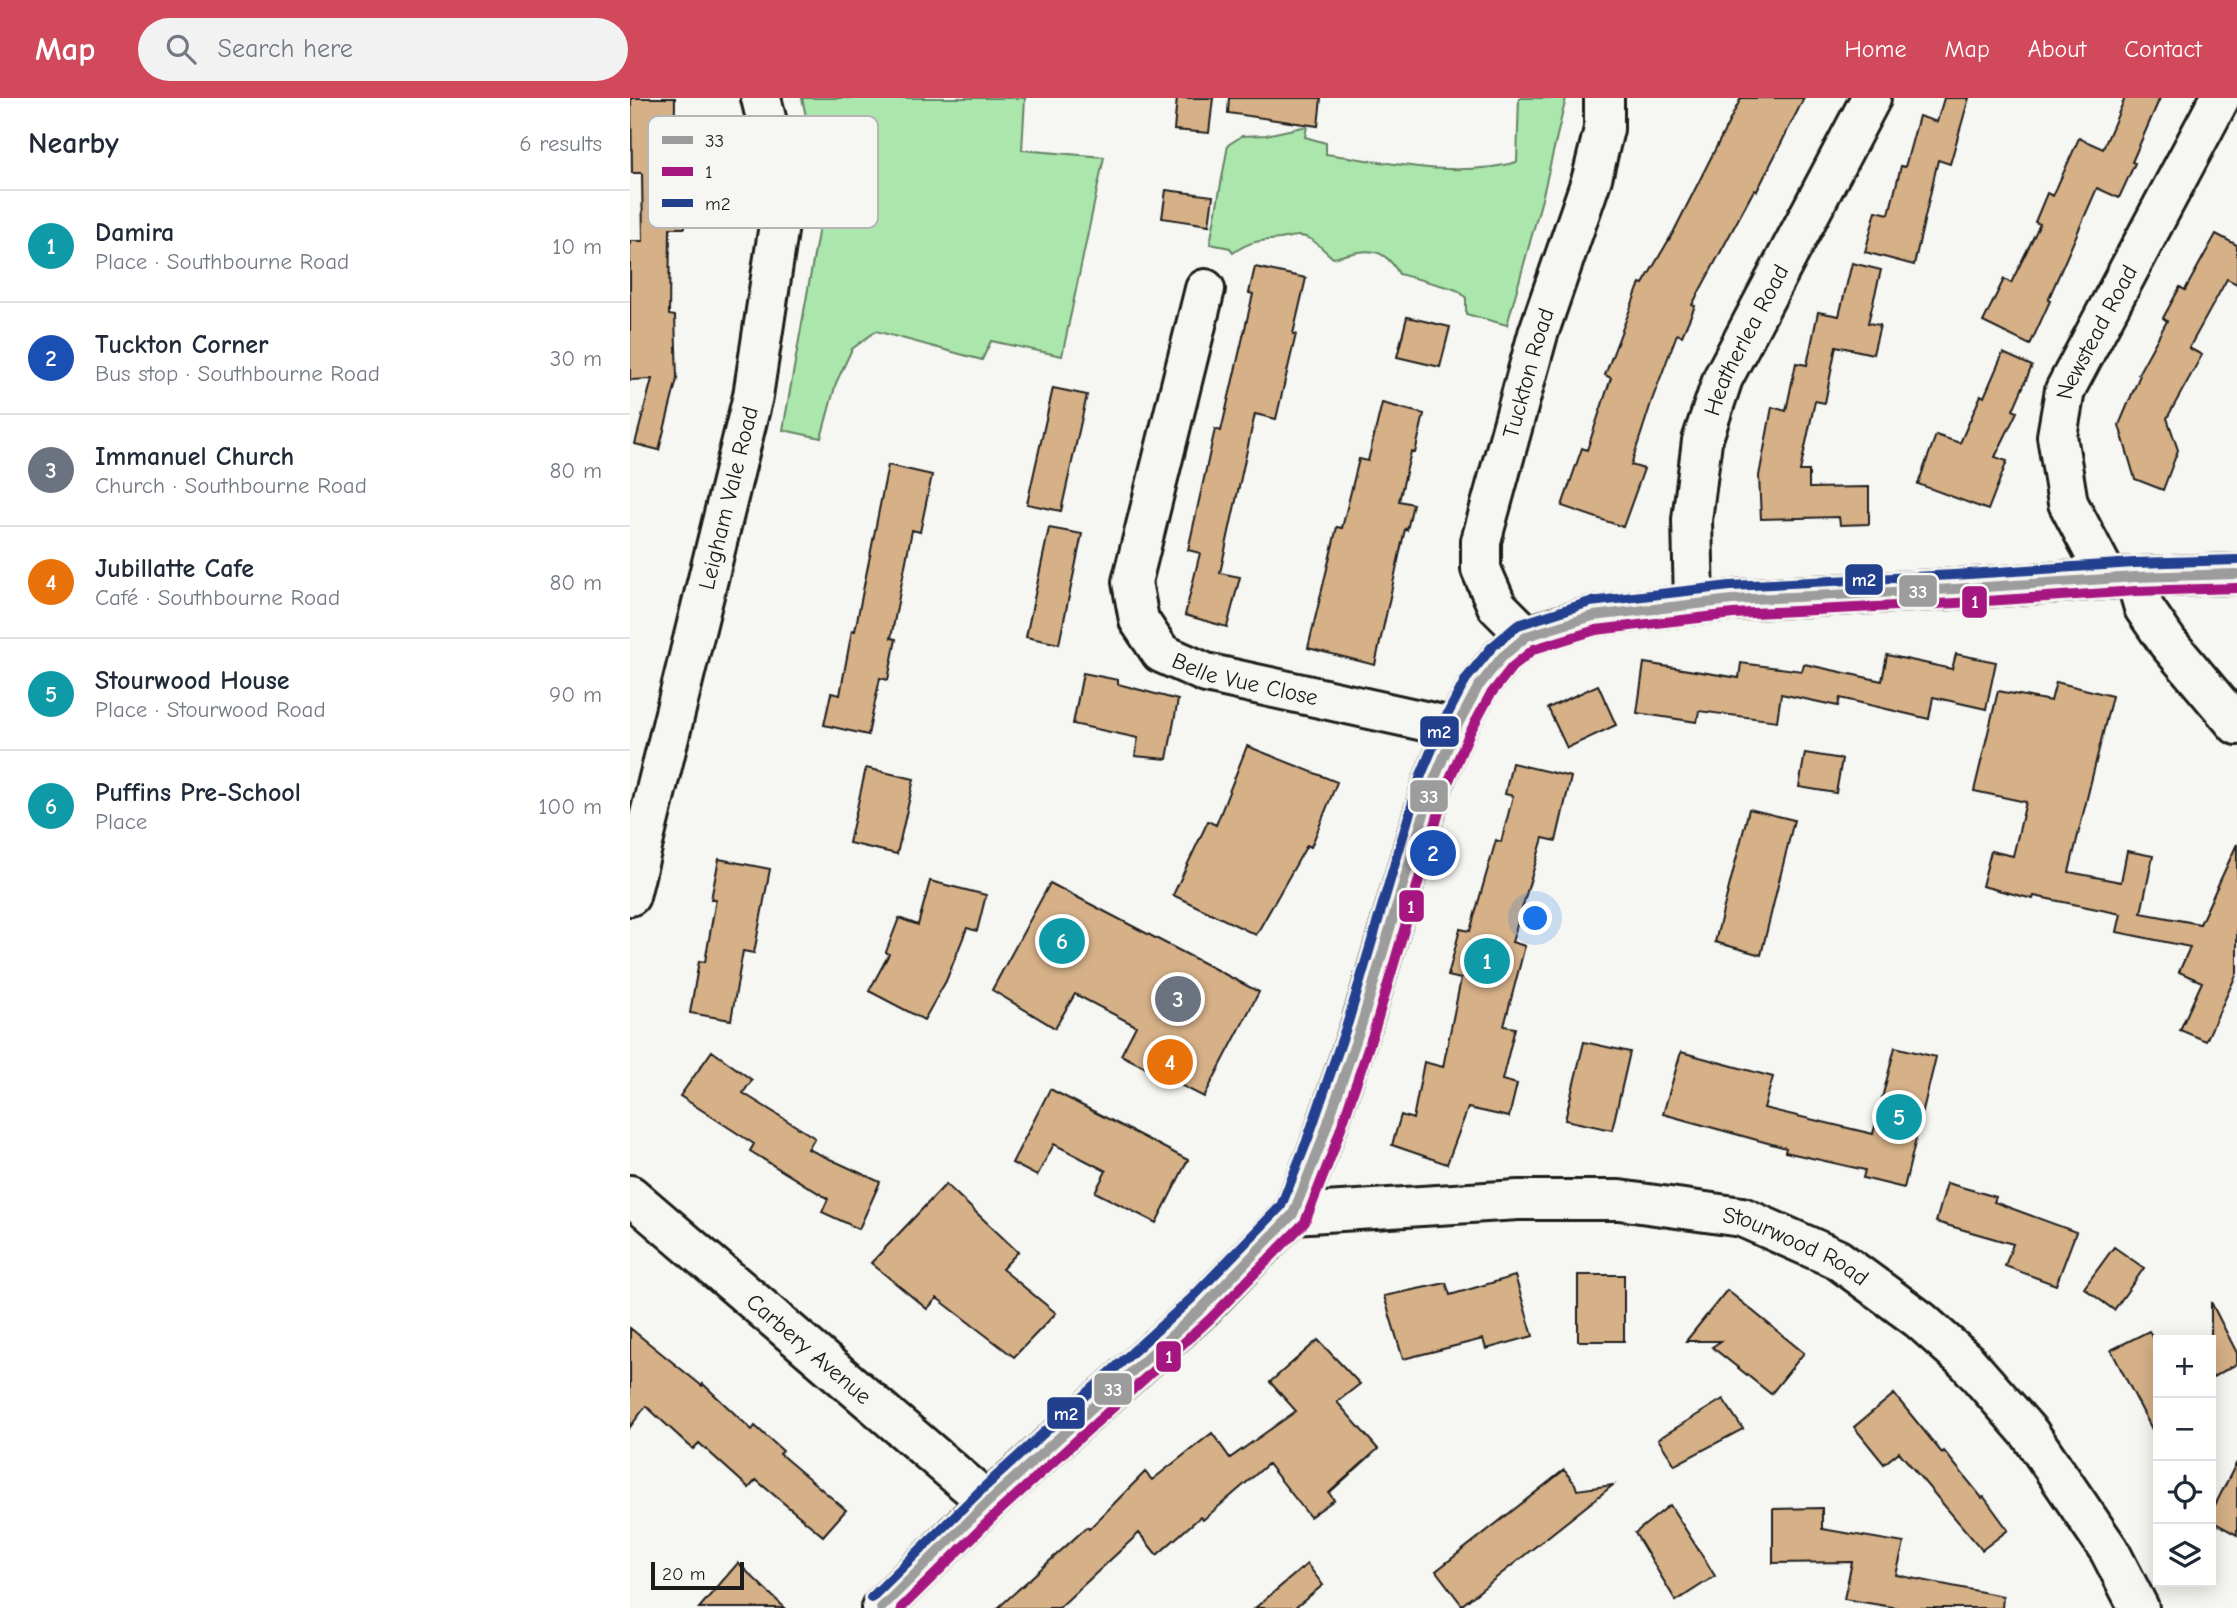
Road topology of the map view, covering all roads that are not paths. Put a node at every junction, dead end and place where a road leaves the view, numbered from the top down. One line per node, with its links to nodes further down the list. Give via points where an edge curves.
1 (761, 98): 5 (street, Leigham Vale Road)
2 (1604, 98): 11 (street, Tuckton Road, via 1604,129 1592,178 1538,334 1481,541 1481,569 1497,606)
3 (1871, 98): 10 (street, Heatherlea Road, via 1723,378 1702,442 1692,520)
4 (2220, 98): 9 (street, Newstead Road, via 2065,390 2057,436 2068,503)
5 (765, 116)
6 (779, 228): 14 (street, Leigham Vale Road, via 753,396)
7 (1205, 289): 13 (street, Belle Vue Close, via 1132,582 1139,620 1161,653 1206,673)
8 (2237, 574): 9 (street)
9 (2121, 578): 10 (street); 12 (street, Newstead Road)
10 (1694, 603): 11 (street, via 1593,617)
11 (1527, 636): 13 (street, via 1478,687)
12 (2237, 725)
13 (1456, 729): 16 (street, via 1434,780 1361,1026)
14 (630, 895)
15 (632, 1199): 17 (street, Carbery Avenue)
16 (1293, 1214): 17 (street, via 1201,1309); 19 (street, Stourwood Road, via 1518,1200 1619,1200 1742,1217 1837,1259 1967,1362 2030,1434 2109,1550)
17 (988, 1502): 18 (street)
18 (881, 1608)
19 (2139, 1608)

